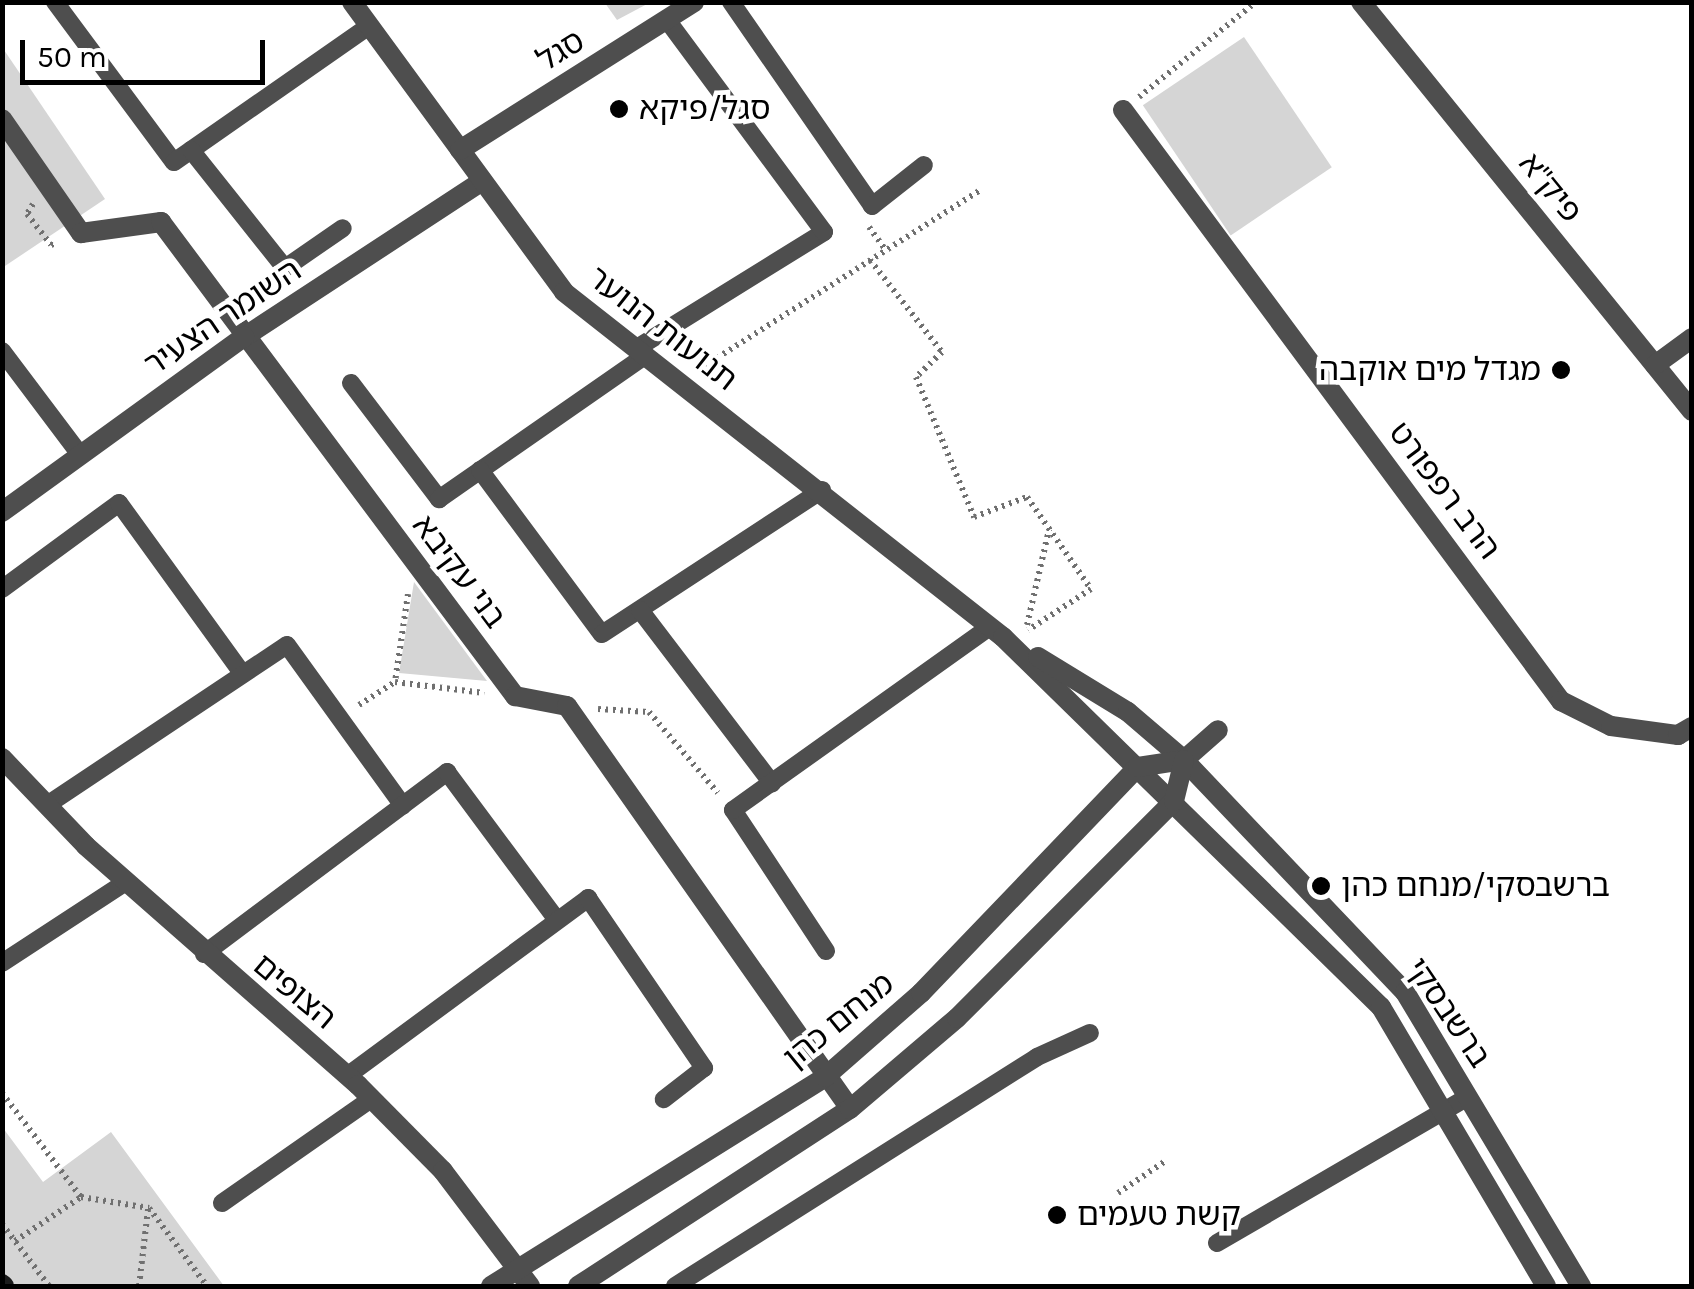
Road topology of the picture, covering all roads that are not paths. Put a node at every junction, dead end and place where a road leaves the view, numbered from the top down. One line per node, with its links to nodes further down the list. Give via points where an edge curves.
1 (55, 2): 10 (lane, via 174,162)
2 (352, 2): 7 (street, תנועות הנוער)
3 (694, 2): 6 (street, סגל)
4 (731, 2): 12 (lane, via 872,206)
5 (1361, 2): 19 (street, פיק"א)
6 (666, 20): 11 (street, סגל); 18 (lane, via 824,232)
7 (369, 26): 10 (lane); 11 (street, תנועות הנוער)
8 (1123, 110): 30 (street, הרב רפפורט, via 1561,702 1611,726 1678,735)
9 (2, 118): 15 (street, בני עקיבא, via 81,233 161,222)
10 (192, 150): 14 (lane, via 286,268)
11 (460, 150): 13 (street, תנועות הנוער)
12 (924, 166)
13 (482, 182): 15 (street, השומר הצעיר); 18 (street, תנועות הנוער, via 564,292)
14 (342, 228)
15 (244, 338): 22 (street, השומר הצעיר); 46 (street, בני עקיבא, via 514,696 567,706)
16 (1692, 338): 19 (street)
17 (2, 351): 22 (lane)
18 (641, 352): 23 (lane); 24 (street, תנועות הנוער)
19 (1655, 365): 21 (street, פיק"א)
20 (351, 383): 23 (lane, via 439,498)
21 (1692, 411)
22 (79, 453): 25 (street, השומר הצעיר)
23 (480, 470): 27 (lane, via 602,634)
24 (822, 490): 27 (lane); 28 (street, תנועות הנוער)
25 (2, 512)
26 (2, 589): 29 (lane, via 120,503)
27 (640, 610): 35 (lane)
28 (1007, 634): 33 (street, תנועות הנוער, via 1128,712); 34 (street, תנועות הנוער); 35 (lane)
29 (243, 674): 37 (lane); 38 (lane, via 287,645)
30 (1692, 727)
31 (1218, 730): 33 (street)
32 (2, 758): 37 (street, הצופים)
33 (1184, 760): 34 (street); 36 (street); 47 (street, ברשבסקי, via 1405,992)
34 (1138, 767): 36 (street, תנועות הנוער); 46 (street, מנחם כהן, via 920,993)
35 (772, 783): 41 (lane, via 733,810)
36 (1174, 802): 50 (street, via 958,1018); 51 (street, ברשבסקי, via 1381,1007)
37 (47, 805): 39 (street, הצופים)
38 (403, 806): 40 (lane, via 447,772); 42 (lane)
39 (126, 882): 42 (street, הצופים); 43 (lane)
40 (557, 920): 45 (lane); 49 (lane, via 588,898 704,1068)
41 (826, 951)
42 (204, 954): 45 (street, הצופים)
43 (2, 964)
44 (1090, 1033): 58 (lane, via 1037,1057)
45 (347, 1076): 48 (street, הצופים)
46 (824, 1077): 50 (street); 54 (street, מנחם כהן)
47 (1468, 1097): 51 (lane); 60 (street, ברשבסקי)
48 (371, 1099): 52 (lane); 54 (street, הצופים, via 443,1171)
49 (664, 1099)
50 (850, 1109): 57 (street)
51 (1442, 1110): 53 (lane); 59 (street, ברשבסקי)
52 (222, 1203)
53 (1217, 1243)
54 (515, 1270): 55 (street, מנחם כהן); 56 (street, הצופים)
55 (491, 1286)
56 (530, 1286)
57 (578, 1286)
58 (675, 1286)
59 (1546, 1286)
60 (1581, 1286)

